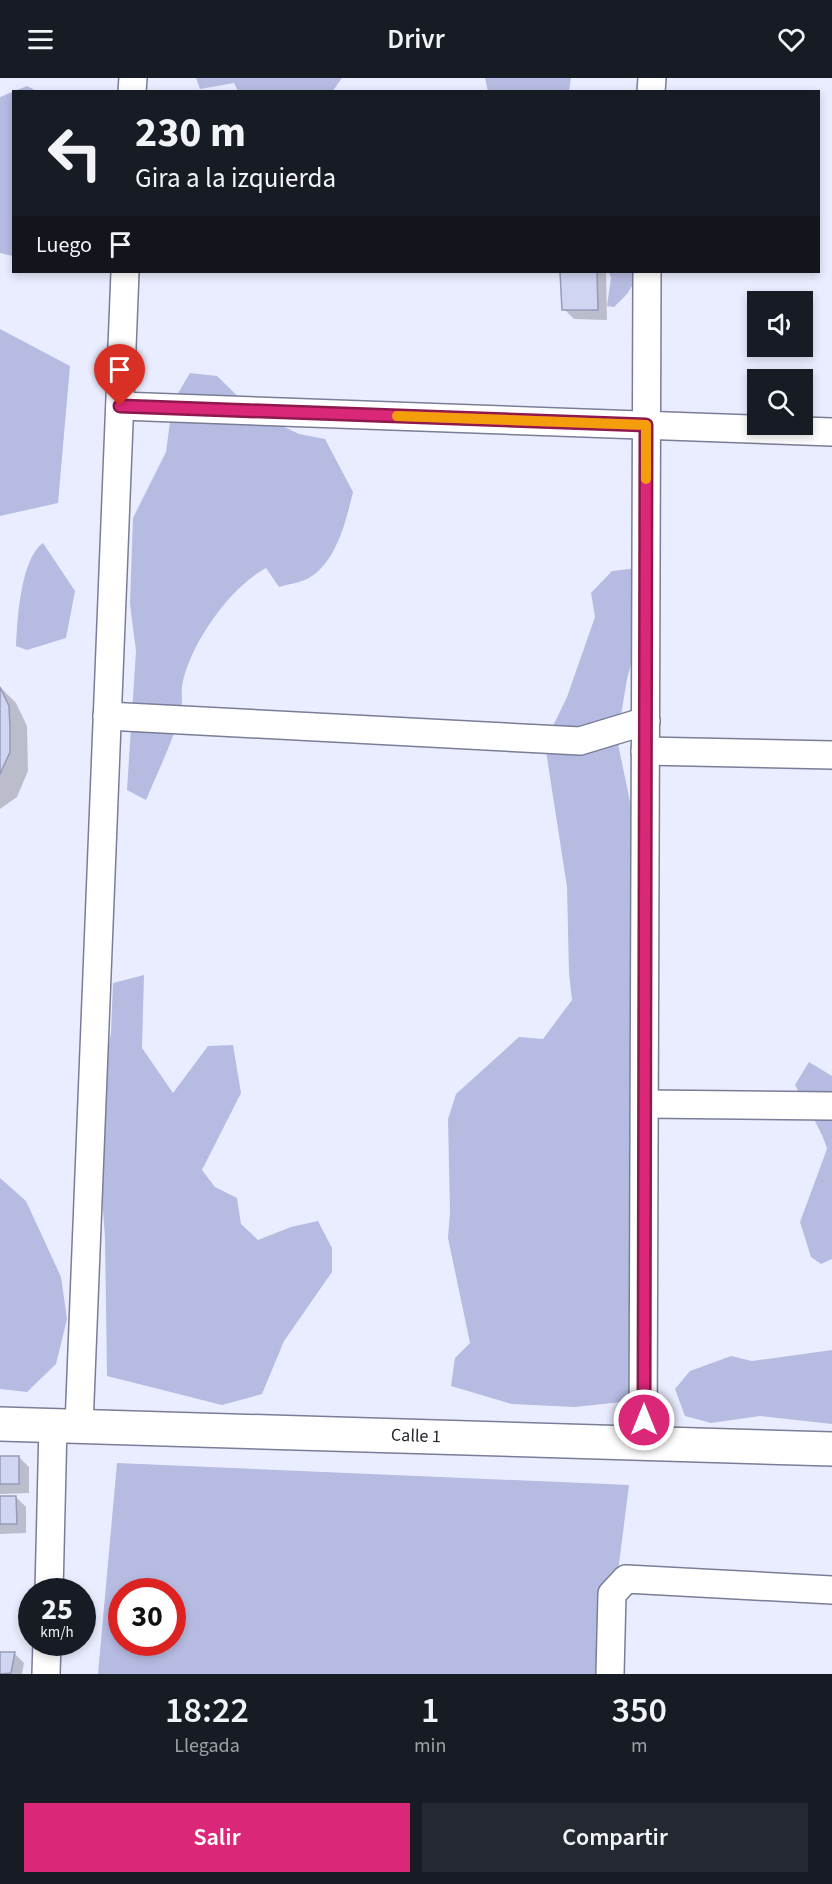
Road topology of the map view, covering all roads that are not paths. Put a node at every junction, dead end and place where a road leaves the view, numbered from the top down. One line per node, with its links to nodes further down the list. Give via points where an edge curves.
1 (125, 273): 3 (street)
2 (647, 273): 4 (street)
3 (120, 406): 4 (street); 6 (street)
4 (646, 425): 5 (street); 7 (street)
5 (832, 432)
6 (107, 716): 7 (street, via 580,741); 13 (street)
7 (646, 721): 8 (street)
8 (645, 752): 9 (street); 10 (street)
9 (832, 755)
10 (645, 1104): 11 (street); 14 (street)
11 (832, 1106)
12 (0, 1424): 13 (street, Calle 1)
13 (66, 1425): 14 (street, Calle 1); 16 (street)
14 (643, 1443): 15 (street, Calle 1)
15 (832, 1449)
16 (50, 1578)
17 (832, 1590): 20 (street, via 626,1579 612,1594)
18 (47, 1656): 19 (street)
19 (46, 1674)
20 (610, 1674)

